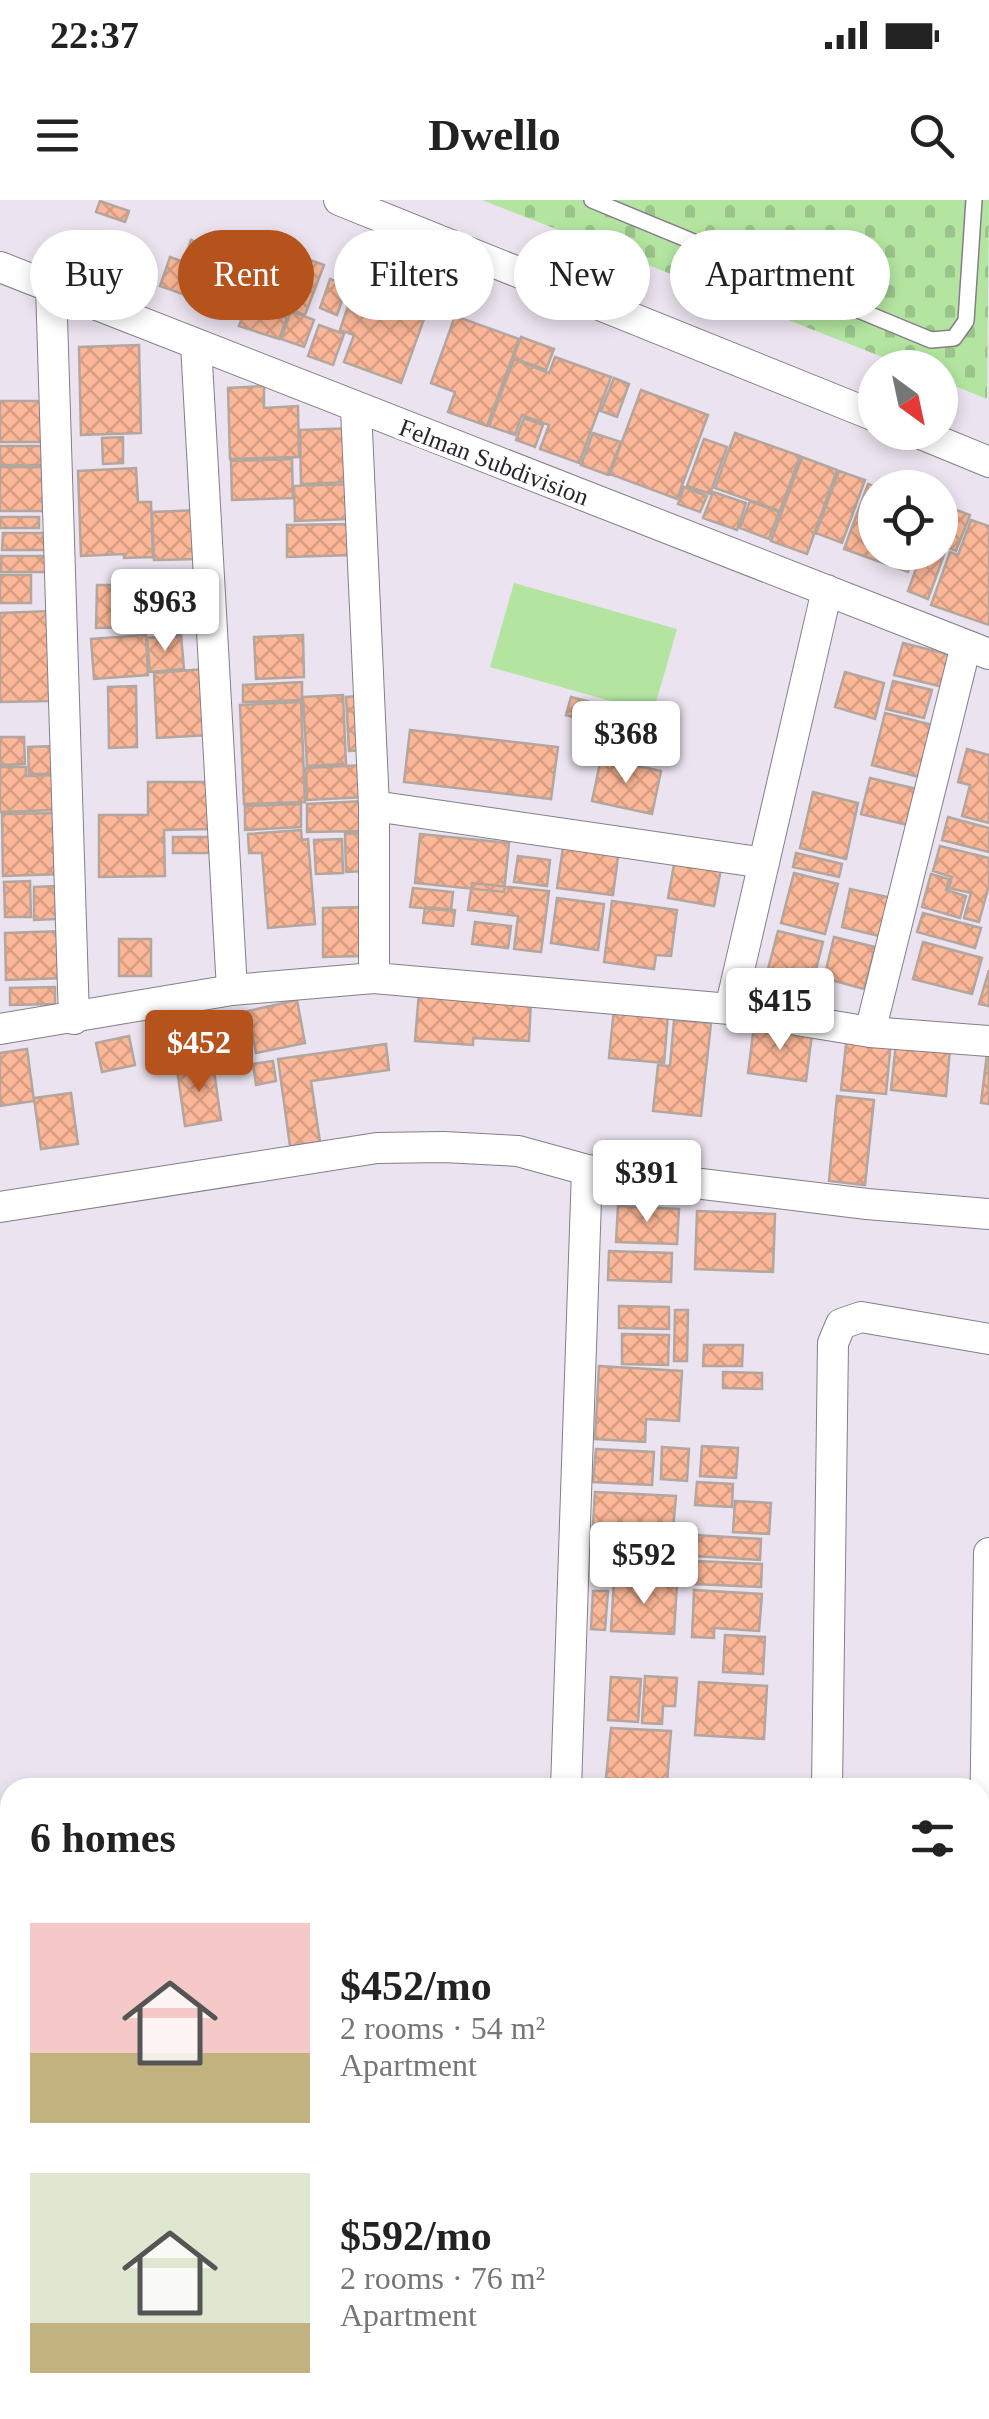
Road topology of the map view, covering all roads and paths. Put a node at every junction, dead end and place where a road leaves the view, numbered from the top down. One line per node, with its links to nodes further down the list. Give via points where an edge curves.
1 (339, 200): 10 (street)
2 (592, 200): 3 (lane, via 931,340 954,338 966,321)
3 (974, 200)
4 (0, 267): 5 (street, Felman Subdivision)
5 (30, 278)
6 (52, 320): 20 (street)
7 (136, 320): 8 (street, Felman Subdivision)
8 (196, 344): 9 (street, Felman Subdivision); 18 (street)
9 (356, 409): 13 (street, Felman Subdivision); 15 (street)
10 (858, 409)
11 (958, 449): 12 (street)
12 (989, 462)
13 (827, 590): 14 (street, Felman Subdivision); 16 (street)
14 (977, 650): 22 (street)
15 (374, 806): 16 (street); 17 (street)
16 (764, 863): 19 (street)
17 (374, 978): 18 (street); 19 (street)
18 (232, 990): 20 (street)
19 (730, 1009): 22 (street)
20 (74, 1019): 21 (street)
21 (0, 1029)
22 (870, 1032): 23 (street)
23 (989, 1041)
24 (587, 1170): 25 (street, via 518,1151 377,1148); 26 (street); 29 (street)
25 (0, 1207)
26 (989, 1214)
27 (989, 1338): 30 (street, via 861,1318 840,1324 833,1344)
28 (989, 1553): 31 (street)
29 (566, 1778)
30 (828, 1778)
31 (986, 1778)

